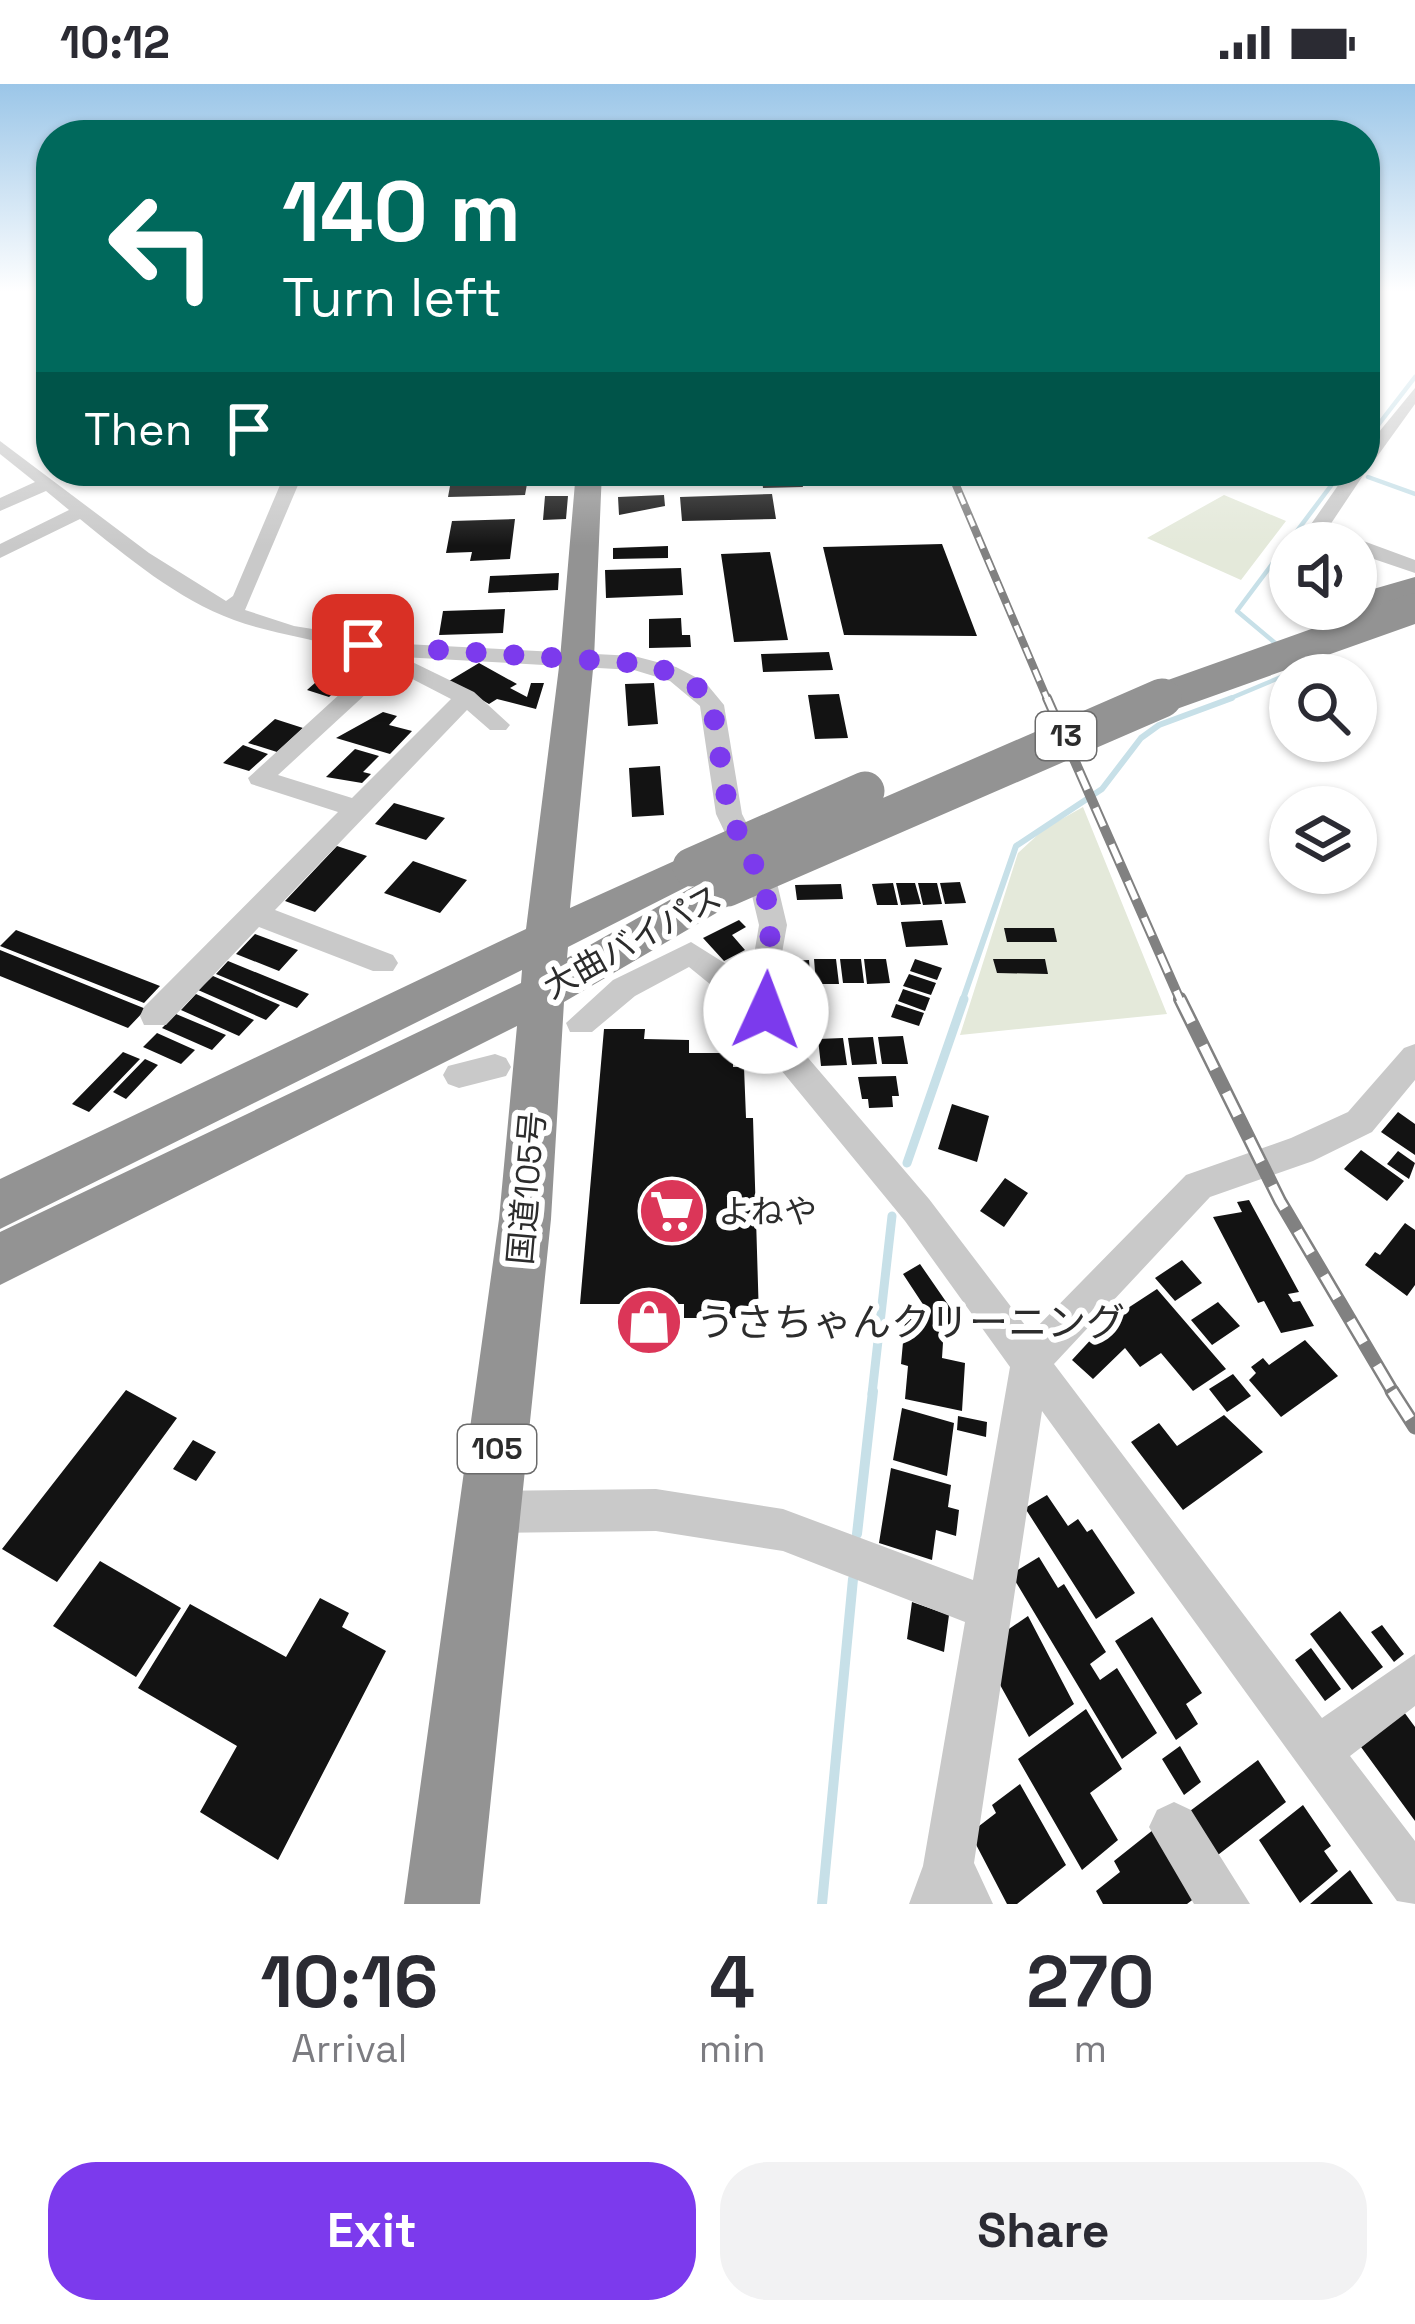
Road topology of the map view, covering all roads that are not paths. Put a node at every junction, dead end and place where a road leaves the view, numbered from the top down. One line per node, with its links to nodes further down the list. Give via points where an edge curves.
1 (1415, 393): 2 (street)
2 (1393, 424): 3 (street); 4 (street)
3 (1415, 431)
4 (1380, 441)
5 (0, 446): 6 (street)
6 (36, 473)
7 (42, 486): 12 (street)
8 (53, 486): 13 (street)
9 (289, 486): 21 (street, via 242,599)
10 (588, 486): 24 (highway, 国道105号 / 105)
11 (1348, 486): 14 (street)
12 (0, 505)
13 (84, 508): 15 (street); 21 (street)
14 (1323, 522)
15 (0, 552)
16 (1377, 553): 17 (street)
17 (1415, 567)
18 (1415, 586): 19 (highway)
19 (1377, 598)
20 (1415, 608): 29 (highway, 大曲バイパス / 13, bridge, via 1139,706)
21 (229, 610): 23 (street)
22 (1282, 630): 29 (highway, 大曲バイパス / 13, bridge, via 1036,718)
23 (363, 645): 24 (street); 25 (street)
24 (577, 659): 32 (highway, 国道105号 / 105); 33 (street, via 668,670 712,705 729,814 763,883 772,925)
25 (389, 661): 26 (street); 28 (street, via 260,778)
26 (466, 697): 27 (street); 28 (street)
27 (498, 725)
28 (357, 809): 30 (street)
29 (710, 877): 32 (highway, 大曲バイパス / 13)
30 (255, 914): 31 (street); 34 (street)
31 (383, 963)
32 (555, 986): 33 (street, via 624,988 691,953 738,991); 38 (highway, 大曲バイパス / 13); 39 (highway, 大曲バイパス / 13); 41 (highway, 国道105号 / 105)
33 (766, 992): 40 (street, via 766,1011 792,1061)
34 (154, 1016)
35 (495, 1067): 36 (street)
36 (459, 1075)
37 (1408, 1076): 40 (street, via 1360,1122 1198,1186)
38 (0, 1205)
39 (0, 1259)
40 (1030, 1360): 42 (street); 44 (street)
41 (490, 1512): 42 (street, via 656,1510 783,1529); 48 (highway, 国道105号 / 105)
42 (990, 1609): 47 (street)
43 (1415, 1677): 44 (street)
44 (1319, 1750): 46 (street)
45 (1174, 1827): 49 (street)
46 (1415, 1883)
47 (950, 1891)
48 (442, 1904)
49 (1223, 1904)

